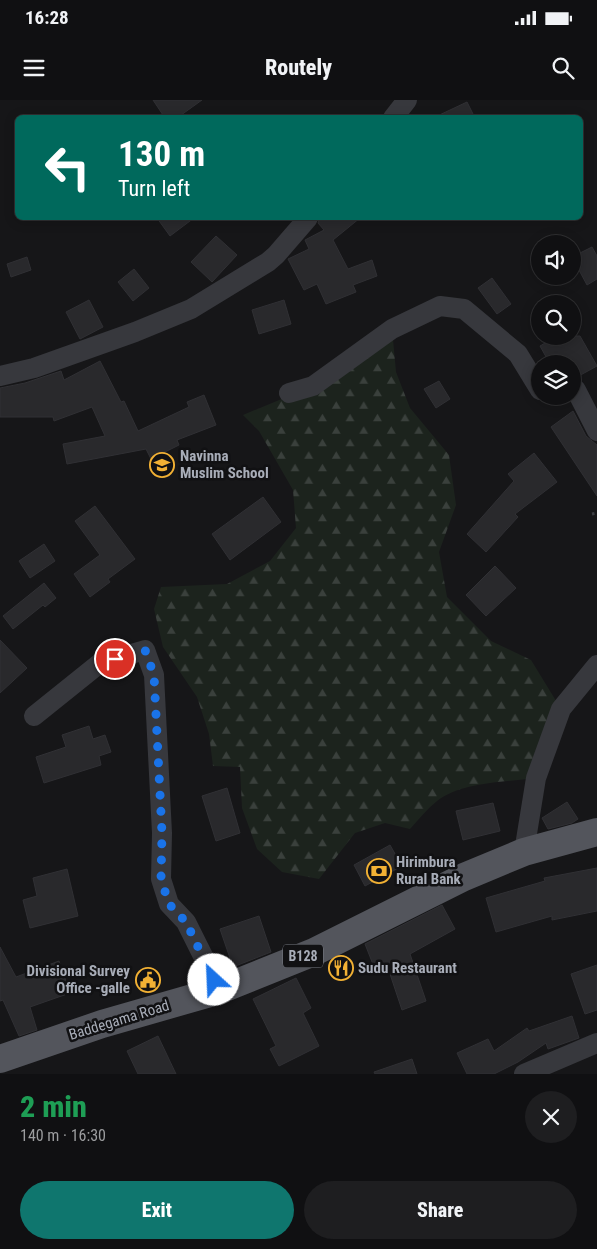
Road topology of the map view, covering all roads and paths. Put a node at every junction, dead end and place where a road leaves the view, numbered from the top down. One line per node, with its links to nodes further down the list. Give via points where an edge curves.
1 (306, 220): 3 (street, via 268,262 191,308 34,368)
2 (531, 375): 4 (street, via 518,354 464,309 440,306 392,329 313,386)
3 (0, 376)
4 (289, 393)
5 (581, 400): 6 (street)
6 (597, 431)
7 (597, 513): 8 (path)
8 (592, 514)
9 (597, 665): 12 (street, via 561,710 536,778)
10 (34, 716): 13 (street, via 100,663 145,650 154,675 162,833 161,879 169,904 186,922)
11 (597, 832): 12 (main road, Baddegama Road / B128)
12 (524, 852): 13 (main road, Baddegama Road / B128, via 464,877 314,952)
13 (217, 991): 15 (main road, Baddegama Road / B128, via 102,1024)
14 (597, 1043): 16 (street)
15 (0, 1059)
16 (524, 1074)

